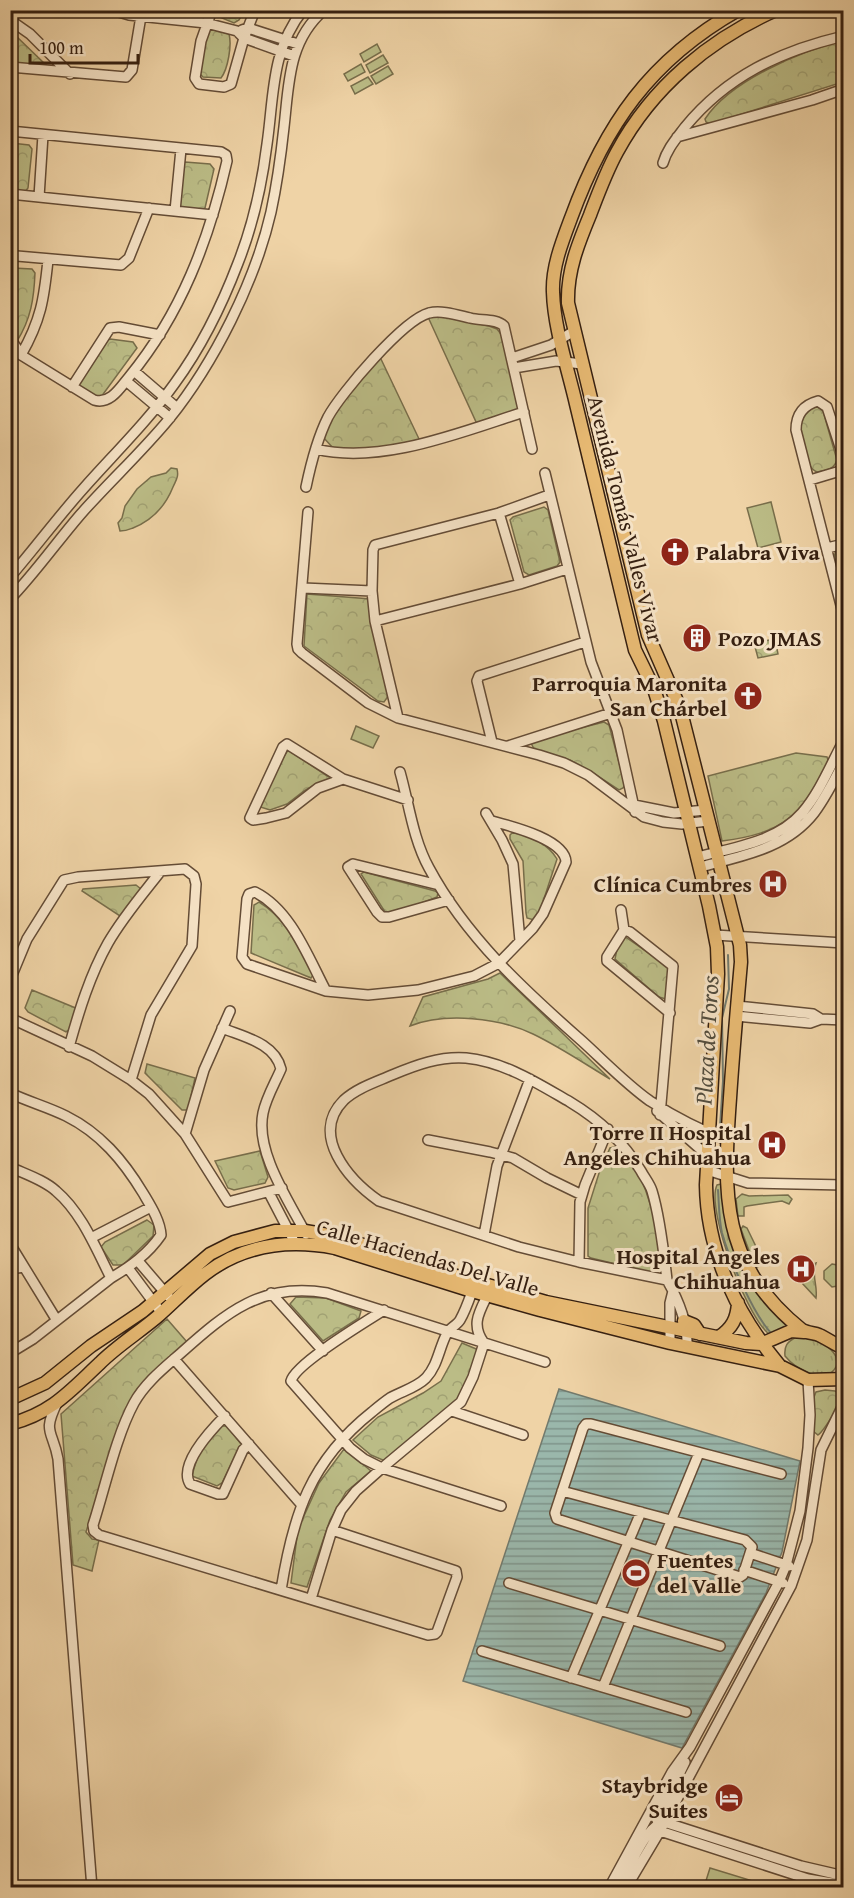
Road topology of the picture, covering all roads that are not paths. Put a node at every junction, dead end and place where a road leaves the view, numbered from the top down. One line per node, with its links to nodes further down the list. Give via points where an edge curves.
1 (112, 10): 8 (street)
2 (212, 10): 10 (street)
3 (255, 10): 11 (street)
4 (303, 10): 14 (street)
5 (324, 10): 15 (street)
6 (738, 10): 38 (main road, Avenida Tomás Valles Vivar, via 694,38 658,69 622,113 598,152 555,267 553,304)
7 (776, 10): 36 (main road, Avenida Tomás Valles Vivar, via 728,35 690,62 622,142 571,266 568,292)
8 (141, 13): 10 (street); 19 (street, via 128,75 122,78)
9 (10, 20): 19 (street)
10 (206, 23): 12 (street); 12 (street, via 195,78 199,84 230,86)
11 (248, 28): 12 (street); 14 (street)
12 (240, 35): 16 (street)
13 (843, 36): 23 (street, via 793,50 751,71 698,111)
14 (285, 40): 15 (street); 16 (street)
15 (298, 44): 17 (street)
16 (280, 51): 17 (street); 25 (street)
17 (294, 56): 26 (street)
18 (10, 67): 19 (street)
19 (70, 74)
20 (843, 89): 23 (street)
21 (10, 131): 22 (street)
22 (43, 135): 24 (street); 29 (street)
23 (677, 137): 27 (street)
24 (181, 148): 31 (street); 32 (street, via 221,152 226,156)
25 (265, 158): 26 (street); 49 (street, via 239,260 220,306)
26 (280, 159): 51 (street, via 257,257 230,320)
27 (663, 163)
28 (10, 194): 29 (street)
29 (39, 197): 30 (street)
30 (149, 208): 31 (street); 34 (street, via 124,264)
31 (175, 211): 32 (street)
32 (213, 215): 37 (street, via 195,266)
33 (10, 258): 34 (street)
34 (48, 260): 40 (street, via 43,306)
35 (10, 329): 40 (street)
36 (574, 331): 38 (street); 44 (main road, Avenida Tomás Valles Vivar)
37 (160, 334): 46 (street); 48 (street, via 110,328)
38 (561, 339): 39 (street); 43 (main road, Avenida Tomás Valles Vivar)
39 (541, 350): 41 (street); 42 (street)
40 (21, 355): 48 (street)
41 (512, 358): 45 (street); 54 (street, via 502,324 450,313 428,314 411,322 337,403)
42 (545, 362): 43 (street); 45 (street)
43 (566, 362): 44 (street); 88 (main road, Avenida Tomás Valles Vivar, via 635,650 660,706)
44 (582, 364): 87 (main road, Avenida Tomás Valles Vivar, via 648,635 680,708)
45 (514, 368): 52 (street)
46 (134, 371): 47 (street); 49 (street)
47 (126, 381): 48 (street, via 104,402); 50 (street)
48 (72, 387)
49 (165, 397): 50 (street); 51 (street)
50 (157, 407): 53 (street); 62 (street)
51 (177, 408): 53 (street)
52 (524, 412): 54 (street, via 389,451 350,454); 55 (street)
53 (170, 418): 65 (street)
54 (315, 449): 60 (street)
55 (532, 449)
56 (843, 459): 59 (street, via 830,411 821,402 810,403 801,411 796,426)
57 (843, 468): 59 (street)
58 (544, 473): 61 (street)
59 (810, 480): 67 (street)
60 (306, 487)
61 (549, 495): 64 (street); 68 (street)
62 (70, 504): 65 (street); 69 (street)
63 (308, 512): 71 (street)
64 (499, 513): 70 (street); 72 (street, via 377,543 373,550)
65 (80, 515): 73 (street)
66 (843, 544): 67 (street)
67 (827, 548): 74 (street)
68 (567, 569): 70 (street); 76 (street)
69 (10, 577)
70 (520, 584): 75 (street)
71 (303, 588): 72 (street); 78 (street, via 298,649 368,703)
72 (372, 591): 75 (street)
73 (10, 599)
74 (843, 617)
75 (375, 621): 78 (street)
76 (585, 642): 77 (street); 80 (street, via 479,676)
77 (611, 713): 81 (street); 86 (street)
78 (398, 718): 80 (street)
79 (843, 740): 89 (street, via 808,805 794,821)
80 (492, 742): 81 (street)
81 (508, 746): 86 (street, via 577,769)
82 (843, 761): 89 (street, via 821,803 795,832 771,846)
83 (400, 772): 85 (street)
84 (343, 779): 84 (street, via 285,745 250,818 285,813 318,788); 85 (street)
85 (408, 800): 92 (street, via 416,836)
86 (632, 807): 88 (street, via 663,817)
87 (707, 815): 88 (street); 89 (main road, Avenida Tomás Valles Vivar)
88 (688, 818): 90 (main road, Avenida Tomás Valles Vivar)
89 (717, 857): 90 (street); 97 (main road, Avenida Tomás Valles Vivar)
90 (698, 862): 96 (main road, Avenida Tomás Valles Vivar)
91 (160, 872): 101 (street, via 64,880 27,939); 109 (street, via 108,943); 111 (street, via 185,869 194,876 192,946 151,1015)
92 (439, 885): 93 (street); 93 (street, via 353,864 348,867 382,917)
93 (449, 900): 100 (street)
94 (621, 910): 95 (street)
95 (624, 930): 105 (street, via 672,964); 105 (street, via 607,961)
96 (715, 935): 97 (street); 116 (main road, Avenida Tomás Valles Vivar, via 718,974)
97 (736, 936): 99 (street); 104 (main road, Avenida Tomás Valles Vivar, via 741,962)
98 (520, 941): 98 (street, via 513,864 489,817 541,837 566,857 543,914); 100 (street)
99 (843, 943)
100 (499, 963): 102 (street, via 474,976 418,990 368,995); 113 (street)
101 (10, 980)
102 (326, 991): 102 (street, via 288,922 270,902 255,892 249,894 243,961)
103 (230, 1011): 108 (street)
104 (736, 1011): 107 (street, via 810,1023); 120 (main road, Avenida Tomás Valles Vivar)
105 (670, 1012): 113 (street)
106 (10, 1018): 109 (street)
107 (843, 1020)
108 (222, 1028): 117 (street, via 204,1070); 127 (street, via 270,1049 279,1062 280,1069 263,1112 262,1142)
109 (69, 1047): 111 (street)
110 (530, 1079): 115 (street); 121 (street); 133 (street, via 489,1062 431,1060 353,1093 333,1118 331,1134 336,1156 372,1196)
111 (131, 1080): 117 (street)
112 (10, 1094): 130 (street, via 83,1125 111,1147)
113 (661, 1111): 114 (street); 118 (street)
114 (689, 1124): 116 (street); 118 (street)
115 (608, 1129): 129 (street); 144 (street, via 632,1157 651,1190)
116 (709, 1133): 120 (street); 122 (main road, Avenida Tomás Valles Vivar)
117 (186, 1134): 128 (street, via 228,1202)
118 (682, 1134): 122 (street)
119 (428, 1140): 121 (street)
120 (727, 1140): 125 (main road, Avenida Tomás Valles Vivar)
121 (501, 1154): 129 (street); 133 (street)
122 (708, 1156): 124 (main road, Avenida Tomás Valles Vivar)
123 (10, 1167): 134 (street, via 56,1190)
124 (707, 1170): 125 (street); 152 (main road, Avenida Tomás Valles Vivar, via 711,1236)
125 (726, 1176): 126 (street, via 748,1184); 159 (main road, Avenida Tomás Valles Vivar, via 731,1224 748,1267 770,1298)
126 (843, 1185)
127 (282, 1188): 128 (street); 132 (street)
128 (269, 1193): 131 (street)
129 (582, 1195): 139 (street)
130 (151, 1207): 134 (street); 138 (street, via 161,1235)
131 (288, 1231): 132 (main road, Calle Haciendas Del Valle); 135 (street); 148 (main road, Calle Haciendas Del Valle, via 249,1237 224,1247 196,1264)
132 (305, 1231): 136 (street); 145 (main road, Calle Haciendas Del Valle, via 340,1237)
133 (484, 1235): 139 (street)
134 (91, 1238): 143 (street)
135 (295, 1243): 136 (main road, Calle Haciendas Del Valle); 151 (main road, Calle Haciendas Del Valle, via 267,1245 231,1257)
136 (312, 1244): 145 (main road, Calle Haciendas Del Valle)
137 (10, 1245): 140 (street)
138 (138, 1261): 141 (street); 148 (street)
139 (579, 1262): 144 (street)
140 (24, 1268): 142 (street); 155 (street)
141 (128, 1268): 143 (street); 150 (street)
142 (10, 1269)
143 (111, 1278): 155 (street)
144 (667, 1280): 147 (street)
145 (474, 1287): 146 (main road, Calle Haciendas Del Valle); 158 (street, via 459,1321)
146 (489, 1291): 156 (main road, Calle Haciendas Del Valle); 162 (street, via 476,1328); 163 (main road, Calle Haciendas Del Valle)
147 (673, 1291): 156 (street); 157 (street)
148 (165, 1292): 150 (main road, Calle Haciendas Del Valle); 151 (street)
149 (271, 1293): 153 (street, via 315,1291); 168 (street); 170 (street, via 224,1316)
150 (153, 1302): 154 (street); 176 (main road, Calle Haciendas Del Valle, via 45,1383)
151 (173, 1302): 154 (main road, Calle Haciendas Del Valle)
152 (738, 1303): 161 (main road, via 735,1321); 164 (main road, Avenida Tomás Valles Vivar)
153 (384, 1310): 158 (street); 168 (street)
154 (162, 1313): 177 (main road, Calle Haciendas Del Valle)
155 (56, 1319): 169 (street)
156 (670, 1323): 157 (main road, Calle Haciendas Del Valle); 163 (street)
157 (686, 1326): 160 (main road, Calle Haciendas Del Valle); 165 (street)
158 (448, 1331): 162 (street); 183 (street, via 440,1355 426,1377 389,1399)
159 (804, 1332): 164 (main road, via 791,1331); 166 (main road)
160 (700, 1334): 161 (main road, Calle Haciendas Del Valle); 167 (main road)
161 (719, 1337): 164 (main road, Calle Haciendas Del Valle)
162 (484, 1343): 172 (street); 179 (street, via 467,1392)
163 (670, 1343): 165 (main road, Calle Haciendas Del Valle)
164 (761, 1344): 173 (main road, Avenida Tomás Valles Vivar)
165 (687, 1346): 167 (main road, Calle Haciendas Del Valle)
166 (838, 1346): 171 (main road)
167 (702, 1350): 173 (main road, Calle Haciendas Del Valle)
168 (322, 1351): 183 (street, via 291,1381)
169 (10, 1353)
170 (174, 1359): 180 (street); 205 (street, via 142,1391 125,1420 94,1531)
171 (843, 1360)
172 (545, 1362)
173 (780, 1366): 175 (main road)
174 (843, 1379): 175 (main road)
175 (808, 1380): 185 (street)
176 (10, 1399)
177 (57, 1403): 181 (main road, Calle Haciendas Del Valle); 221 (street, via 48,1427 58,1460)
178 (843, 1403): 186 (street)
179 (452, 1411): 182 (street); 188 (street)
180 (225, 1416): 184 (street); 184 (street, via 195,1451 187,1477 190,1484 223,1494)
181 (10, 1425)
182 (523, 1435)
183 (342, 1439): 188 (street, via 357,1454); 191 (street)
184 (249, 1444): 191 (street)
185 (808, 1448): 186 (street); 199 (street, via 800,1511)
186 (821, 1450): 200 (street, via 807,1540)
187 (699, 1452): 189 (street); 190 (street, via 586,1424); 194 (street)
188 (382, 1468): 192 (street); 195 (street, via 349,1499)
189 (781, 1474)
190 (562, 1491): 193 (street); 196 (street, via 555,1512 559,1521)
191 (301, 1504): 205 (street)
192 (501, 1506)
193 (641, 1512): 194 (street); 196 (street)
194 (672, 1520): 197 (street); 198 (street, via 745,1540 751,1544)
195 (332, 1530): 206 (street); 206 (street, via 453,1569 457,1577 439,1629 431,1635)
196 (629, 1542): 197 (street); 207 (street)
197 (659, 1550): 201 (street, via 735,1577 743,1575); 208 (street)
198 (750, 1553): 199 (street); 201 (street)
199 (786, 1565): 200 (street); 202 (street)
200 (797, 1569): 204 (street)
201 (744, 1570): 202 (street)
202 (779, 1582): 204 (street); 214 (street)
203 (509, 1583): 207 (street)
204 (791, 1586): 215 (street)
205 (281, 1590): 206 (street)
206 (311, 1599)
207 (600, 1610): 208 (street); 211 (street)
208 (630, 1619): 209 (street); 212 (street)
209 (720, 1646)
210 (482, 1651): 211 (street)
211 (571, 1678): 212 (street)
212 (603, 1687): 213 (street)
213 (686, 1712)
214 (690, 1747): 215 (street, via 662,1808); 222 (street, via 672,1772)
215 (660, 1826): 216 (street); 223 (street, via 650,1832); 224 (street)
216 (733, 1849): 217 (street); 218 (street)
217 (755, 1850): 218 (street); 219 (street)
218 (752, 1861): 220 (street, via 808,1879)
219 (843, 1876)
220 (843, 1885)
221 (92, 1887)
222 (609, 1887)
223 (615, 1887)
224 (626, 1887)

